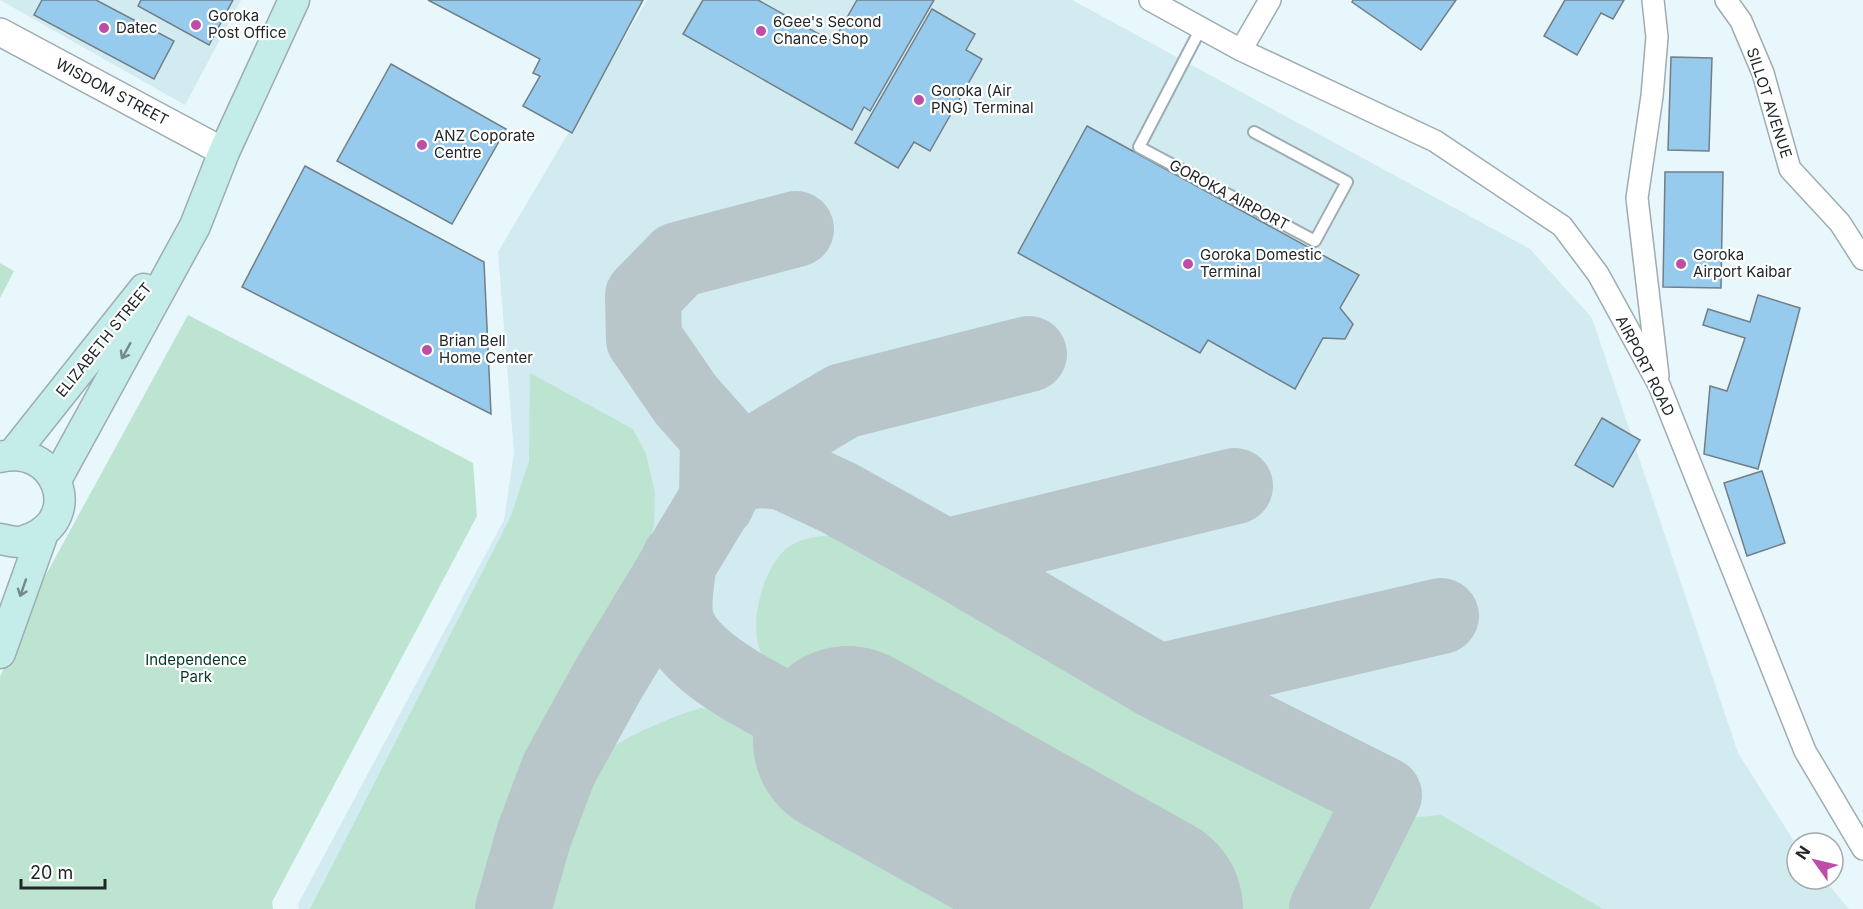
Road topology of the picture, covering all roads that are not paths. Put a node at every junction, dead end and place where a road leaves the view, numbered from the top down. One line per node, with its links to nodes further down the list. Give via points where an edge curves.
1 (294, 0): 10 (main road, ELIZABETH STREET)
2 (1150, 0): 6 (street, AIRPORT ROAD)
3 (1270, 0): 8 (street)
4 (1653, 0): 13 (street, via 1656,49 1637,198)
5 (1725, 0): 12 (street, SILLOT AVENUE, via 1742,21 1763,73 1790,169 1840,223)
6 (1201, 28): 8 (street, AIRPORT ROAD); 9 (lane, GOROKA AIRPORT, via 1139,147 1316,241 1347,182)
7 (0, 32): 10 (street, WISDOM STREET)
8 (1241, 50): 13 (street, AIRPORT ROAD, via 1435,141 1562,226 1598,274)
9 (1254, 132)
10 (224, 152): 11 (main road, ELIZABETH STREET)
11 (195, 226): 14 (main road, ELIZABETH STREET); 15 (main road, ELIZABETH STREET, one-way to 15)
12 (1863, 259)
13 (1659, 385): 19 (street, AIRPORT ROAD, via 1805,752)
14 (7, 455): 15 (main road, via 31,457 46,466)
15 (56, 480): 16 (main road, via 58,509)
16 (43, 533): 17 (main road, via 20,542); 18 (main road, one-way to 18)
17 (0, 539)
18 (0, 653)
19 (1863, 849)

